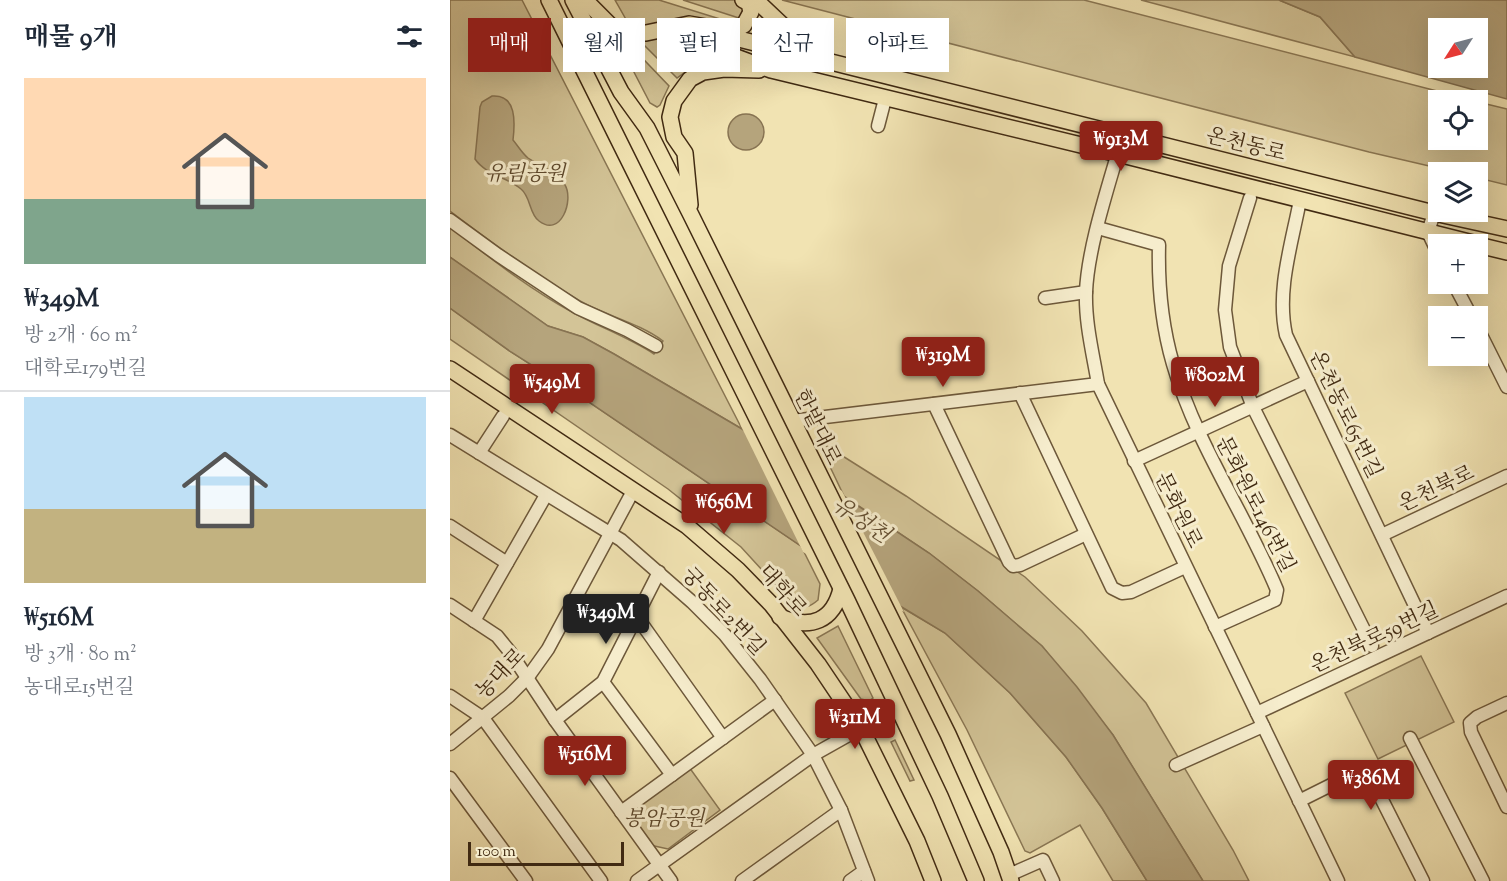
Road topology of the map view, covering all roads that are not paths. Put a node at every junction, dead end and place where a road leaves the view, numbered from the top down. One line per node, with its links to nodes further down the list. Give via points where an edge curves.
1 (549, 0): 56 (main road)
2 (573, 0): 19 (main road, 한밭대로, via 621,92 647,128)
3 (585, 0): 8 (main road, via 611,26 629,33)
4 (743, 0): 7 (main road, via 749,3 751,12)
5 (752, 0): 6 (main road)
6 (775, 18)
7 (740, 27)
8 (657, 31)
9 (834, 63): 14 (main road, 온천동로)
10 (752, 70): 19 (main road, via 703,72 690,78 674,101 670,117 674,137 685,153)
11 (779, 72): 12 (main road, 온천동로)
12 (885, 99): 13 (street); 15 (main road, 온천동로)
13 (879, 126)
14 (1123, 135): 15 (street, 문화원로); 18 (main road, 온천동로)
15 (1118, 154): 17 (main road, 온천동로); 23 (street, 문화원로)
16 (1250, 198): 39 (street, via 1229,266 1225,310 1230,347)
17 (1300, 200): 25 (main road, 온천동로); 34 (street, 온천동로65번길, via 1285,280 1283,321)
18 (1428, 211)
19 (691, 216): 41 (main road, 한밭대로)
20 (450, 220): 31 (street, via 578,308)
21 (1431, 222): 25 (street)
22 (1473, 222): 24 (main road, 온천동로)
23 (1098, 228): 29 (street, 문화원로); 42 (street, 문화원로146번길, via 1159,245 1158,280 1173,363)
24 (1507, 230)
25 (1428, 232): 26 (main road, 온천동로)
26 (1436, 234)
27 (1488, 247): 28 (main road, 온천동로)
28 (1507, 252)
29 (1086, 292): 30 (street); 36 (street, 문화원로)
30 (1045, 298)
31 (656, 346)
32 (1488, 348): 35 (street)
33 (450, 369): 47 (main road, 대학로)
34 (1308, 381): 39 (street, 문화원로146번길); 52 (street, 온천동로65번길)
35 (1506, 382)
36 (1098, 384): 37 (street); 45 (street, 문화원로)
37 (1020, 393): 38 (street); 51 (street)
38 (934, 405): 41 (street); 51 (street, via 1014,566)
39 (1253, 407): 42 (street, 문화원로146번길); 64 (street)
40 (503, 416): 44 (street)
41 (792, 421): 88 (main road, 한밭대로, via 958,755)
42 (1198, 432): 45 (street, 문화원로146번길); 62 (street, 문화원로146번길, via 1277,590 1275,600)
43 (450, 435): 44 (street, 궁동로2번길)
44 (479, 453): 48 (street, 궁동로2번길)
45 (1134, 461): 54 (street, 문화원로)
46 (1507, 476): 52 (street, 온천북로)
47 (633, 491): 50 (street, 농대로); 60 (main road, 대학로, via 707,542)
48 (546, 495): 50 (street, 궁동로2번길); 53 (street)
49 (450, 526): 53 (street)
50 (609, 534): 55 (street, 궁동로2번길); 65 (street, 농대로, via 554,640)
51 (1086, 534): 54 (street, via 1112,588 1122,593)
52 (1382, 535): 63 (street, 온천동로65번길)
53 (507, 563): 61 (street)
54 (1185, 567): 62 (street, 문화원로)
55 (658, 572): 59 (street); 68 (street, 궁동로2번길, via 725,635)
56 (843, 594): 60 (main road, via 831,612 817,622); 96 (main road, via 940,796)
57 (1507, 596): 63 (street, 온천북로59번길)
58 (450, 605): 61 (street)
59 (638, 617): 66 (street); 75 (street)
60 (780, 617): 74 (main road, 대학로)
61 (474, 621): 65 (street, via 497,636)
62 (1215, 627): 70 (street, 문화원로)
63 (1428, 633): 70 (street, 온천북로59번길)
64 (1372, 646)
65 (528, 677): 71 (street, 농대로); 72 (street)
66 (603, 682): 72 (street); 80 (street)
67 (450, 696): 71 (street)
68 (775, 700): 75 (street); 78 (street, 궁동로2번길)
69 (1507, 703): 83 (street, via 1470,723)
70 (1257, 713): 73 (street, 문화원로)
71 (483, 718): 77 (street, 농대로); 90 (street)
72 (555, 720): 85 (street)
73 (1263, 726): 79 (street); 82 (street, 문화원로)
74 (861, 728): 78 (street); 95 (main road, 대학로, via 913,831)
75 (723, 738): 80 (street)
76 (1410, 738): 100 (street)
77 (450, 744)
78 (813, 755): 84 (street, 궁동로2번길); 86 (street)
79 (1176, 765)
80 (672, 775): 85 (street)
81 (450, 778): 89 (street)
82 (1299, 801): 98 (street, 문화원로); 99 (street, via 1355,773 1365,773)
83 (1507, 807)
84 (841, 810): 87 (street, 궁동로2번길); 93 (street)
85 (621, 812): 86 (street)
86 (659, 865): 91 (street); 92 (street)
87 (866, 876): 94 (street)
88 (1010, 878): 97 (street, via 1043,860)
89 (525, 881)
90 (601, 881)
91 (637, 881)
92 (671, 881)
93 (742, 881)
94 (850, 881)
95 (933, 881)
96 (976, 881)
97 (1053, 881)
98 (1338, 881)
99 (1423, 881)
100 (1483, 881)

